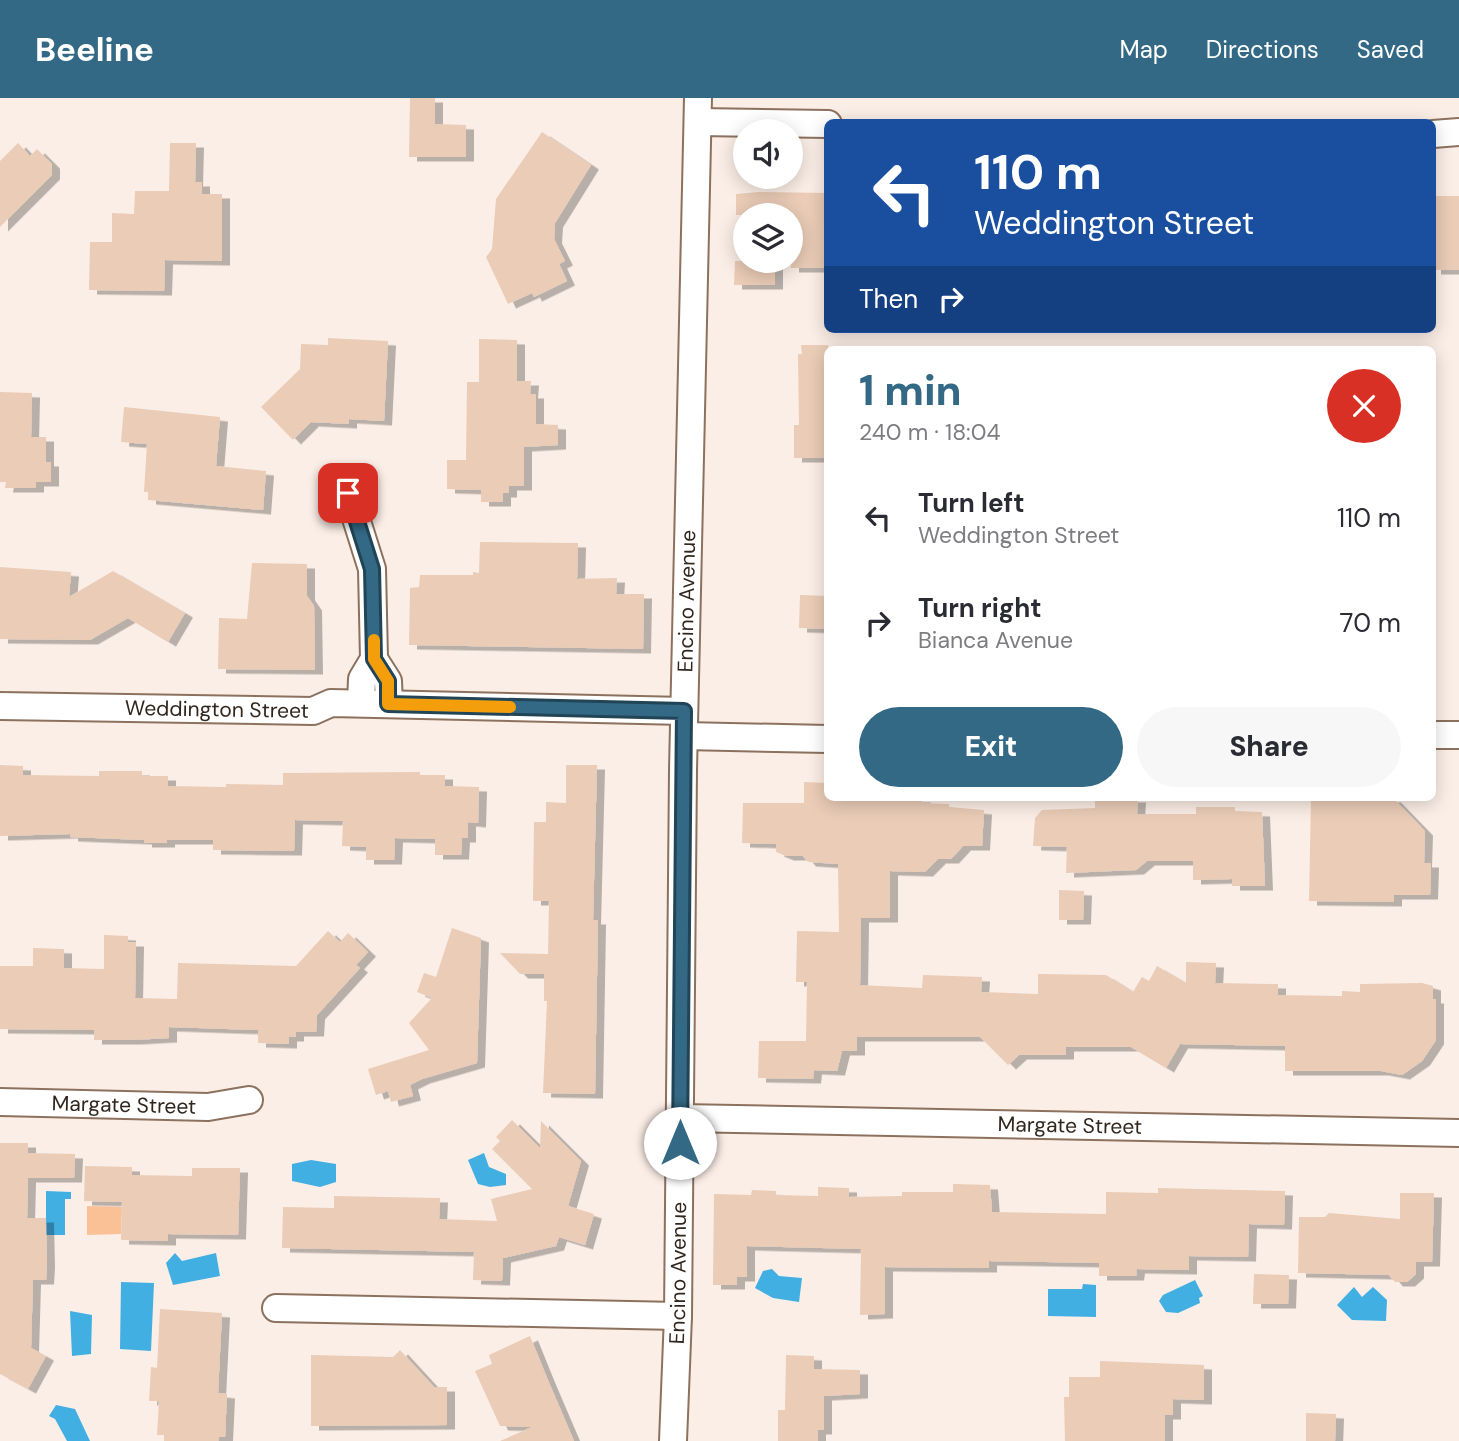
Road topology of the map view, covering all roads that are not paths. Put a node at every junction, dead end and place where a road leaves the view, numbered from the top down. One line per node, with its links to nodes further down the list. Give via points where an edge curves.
1 (698, 110): 2 (street); 10 (street, Encino Avenue)
2 (824, 124)
3 (1459, 132): 4 (street)
4 (1436, 134)
5 (348, 493): 6 (street, via 372,569)
6 (374, 659): 7 (street, via 362,679); 8 (street, via 388,681)
7 (361, 704): 8 (street, Weddington Street); 9 (street, Weddington Street, via 331,703 313,711)
8 (388, 704): 10 (street, Weddington Street)
9 (0, 706)
10 (684, 723): 13 (street, Weddington Street); 16 (street, Encino Avenue)
11 (1436, 734): 12 (street)
12 (1459, 735)
13 (824, 739)
14 (249, 1100): 15 (street, Margate Street, via 208,1107)
15 (0, 1102)
16 (680, 1118): 17 (street, Margate Street); 19 (street, Encino Avenue)
17 (1459, 1133)
18 (276, 1308): 19 (street)
19 (678, 1316): 20 (street, Encino Avenue)
20 (673, 1441)

